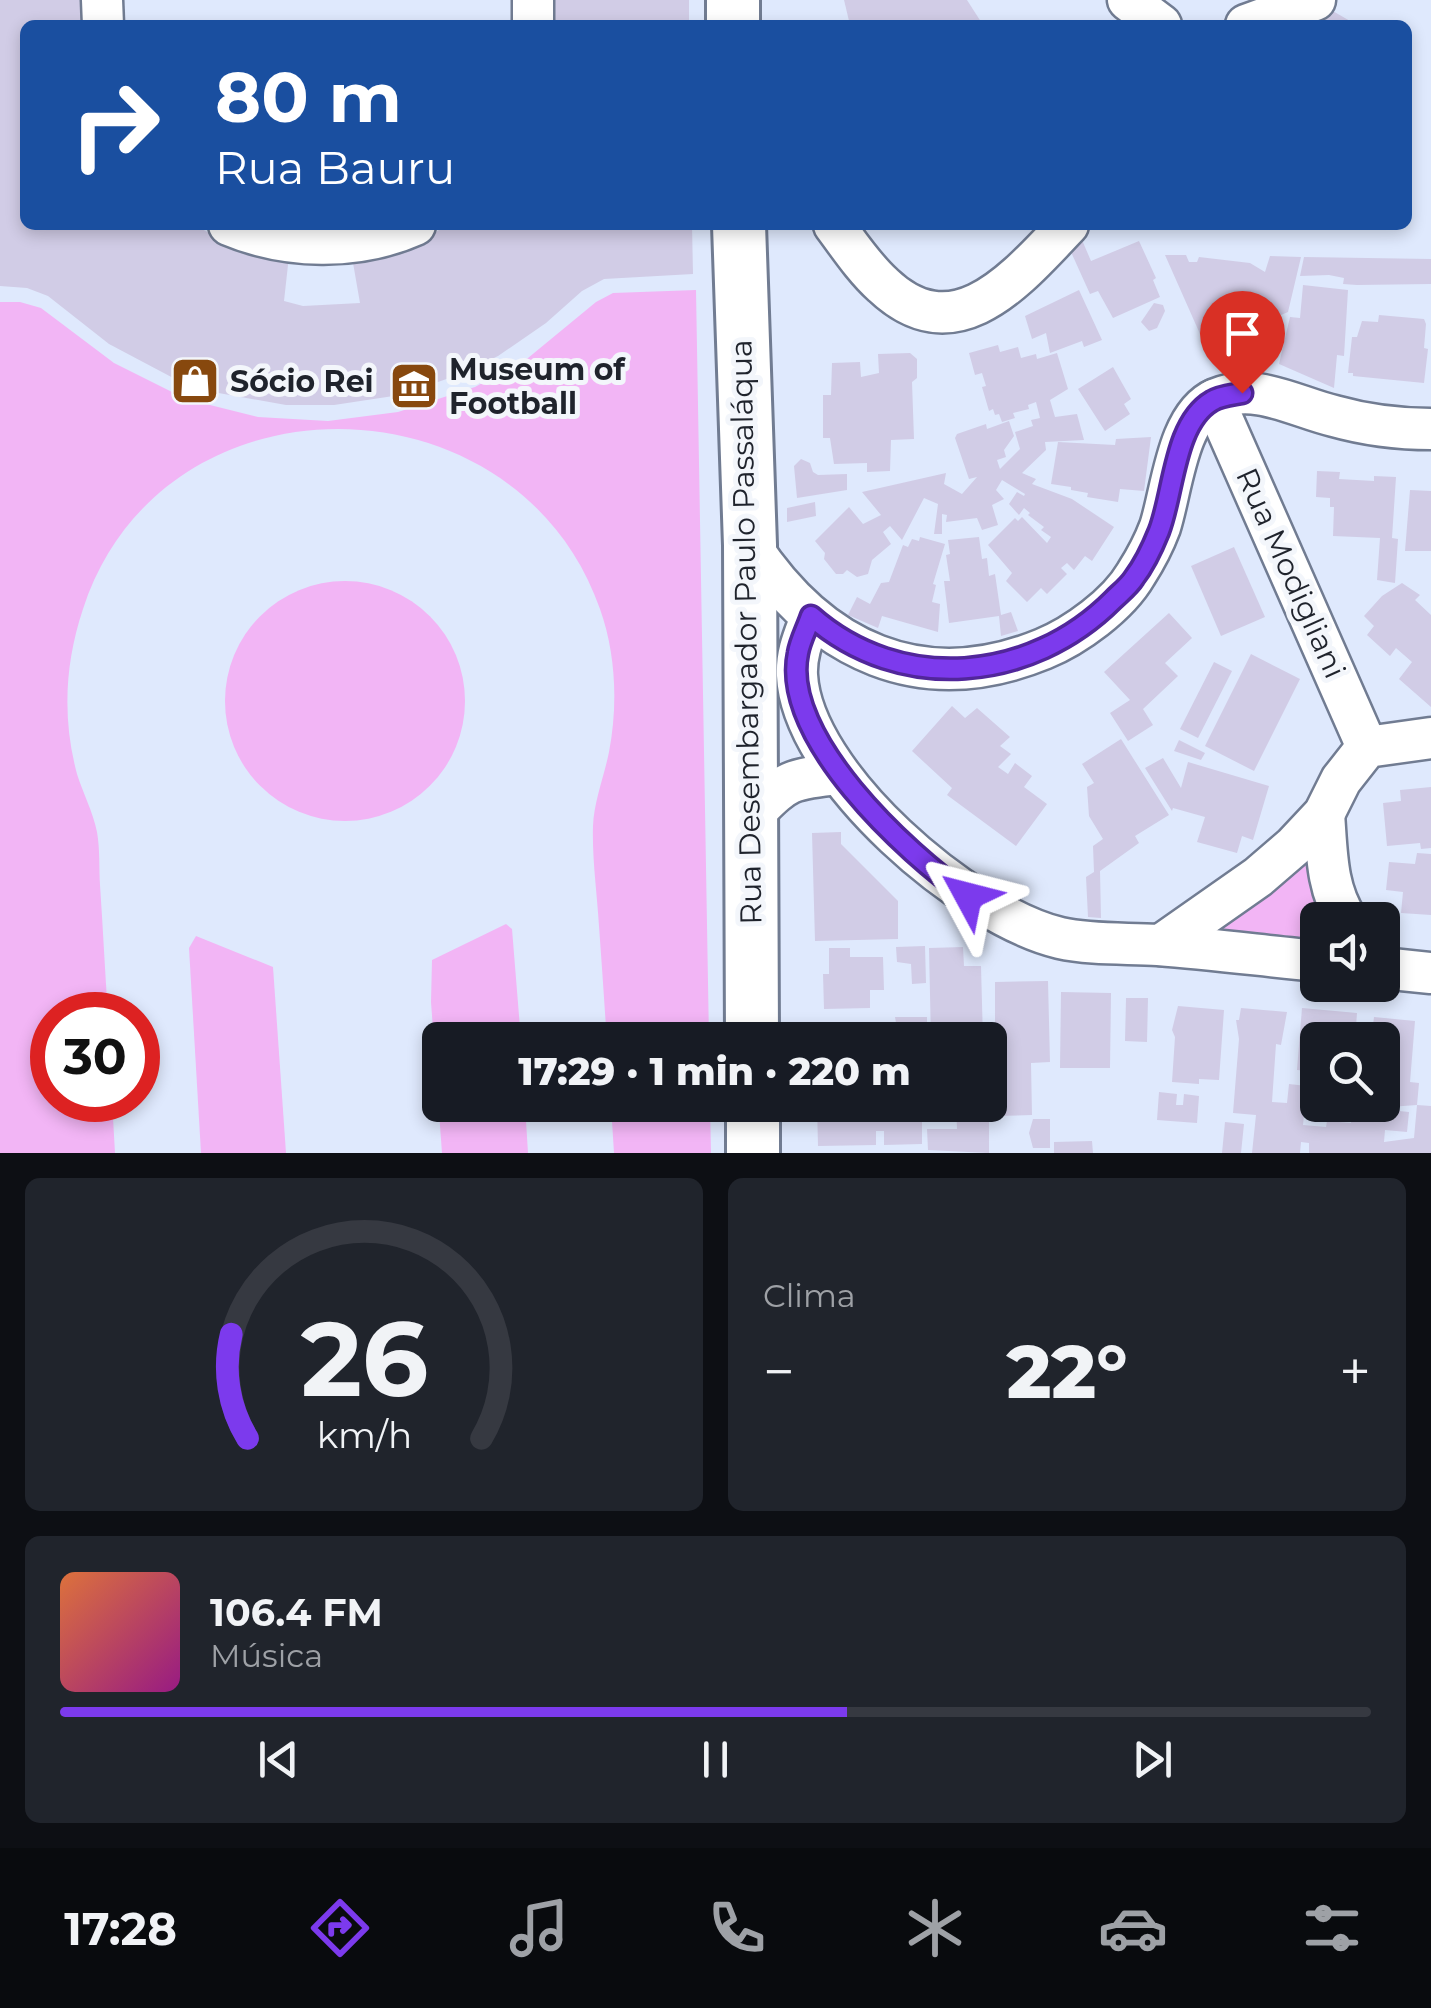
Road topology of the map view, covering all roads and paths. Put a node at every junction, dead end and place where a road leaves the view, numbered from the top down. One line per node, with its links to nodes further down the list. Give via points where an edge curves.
1 (1128, 0): 3 (street)
2 (1316, 0): 4 (street)
3 (1154, 20)
4 (1260, 20)
5 (240, 230): 6 (street, via 323,244)
6 (403, 230)
7 (739, 230): 12 (main road, Rua Desembargador Paulo Passaláqua)
8 (838, 230): 9 (street, via 884,287 937,312 973,307 996,295)
9 (1063, 230)
10 (1214, 400): 11 (street, via 1260,394 1390,428); 13 (street, via 1184,433 1158,532 1134,579 1060,642 984,669 946,669 866,652); 15 (street, Rua Modigliani)
11 (1431, 429)
12 (750, 568): 13 (street); 18 (main road, Rua Desembargador Paulo Passaláqua)
13 (811, 616): 16 (street, via 797,654 800,694)
14 (1431, 738): 15 (street)
15 (1367, 747): 17 (street)
16 (839, 774): 18 (street, via 798,778); 20 (street, via 945,880 992,911 1063,939)
17 (1324, 814): 19 (street); 20 (street, via 1258,877)
18 (749, 818): 22 (main road, Rua Desembargador Paulo Passaláqua)
19 (1336, 902)
20 (1160, 946): 21 (street)
21 (1300, 960)
22 (752, 1022)
23 (753, 1122): 24 (main road)
24 (753, 1153)

